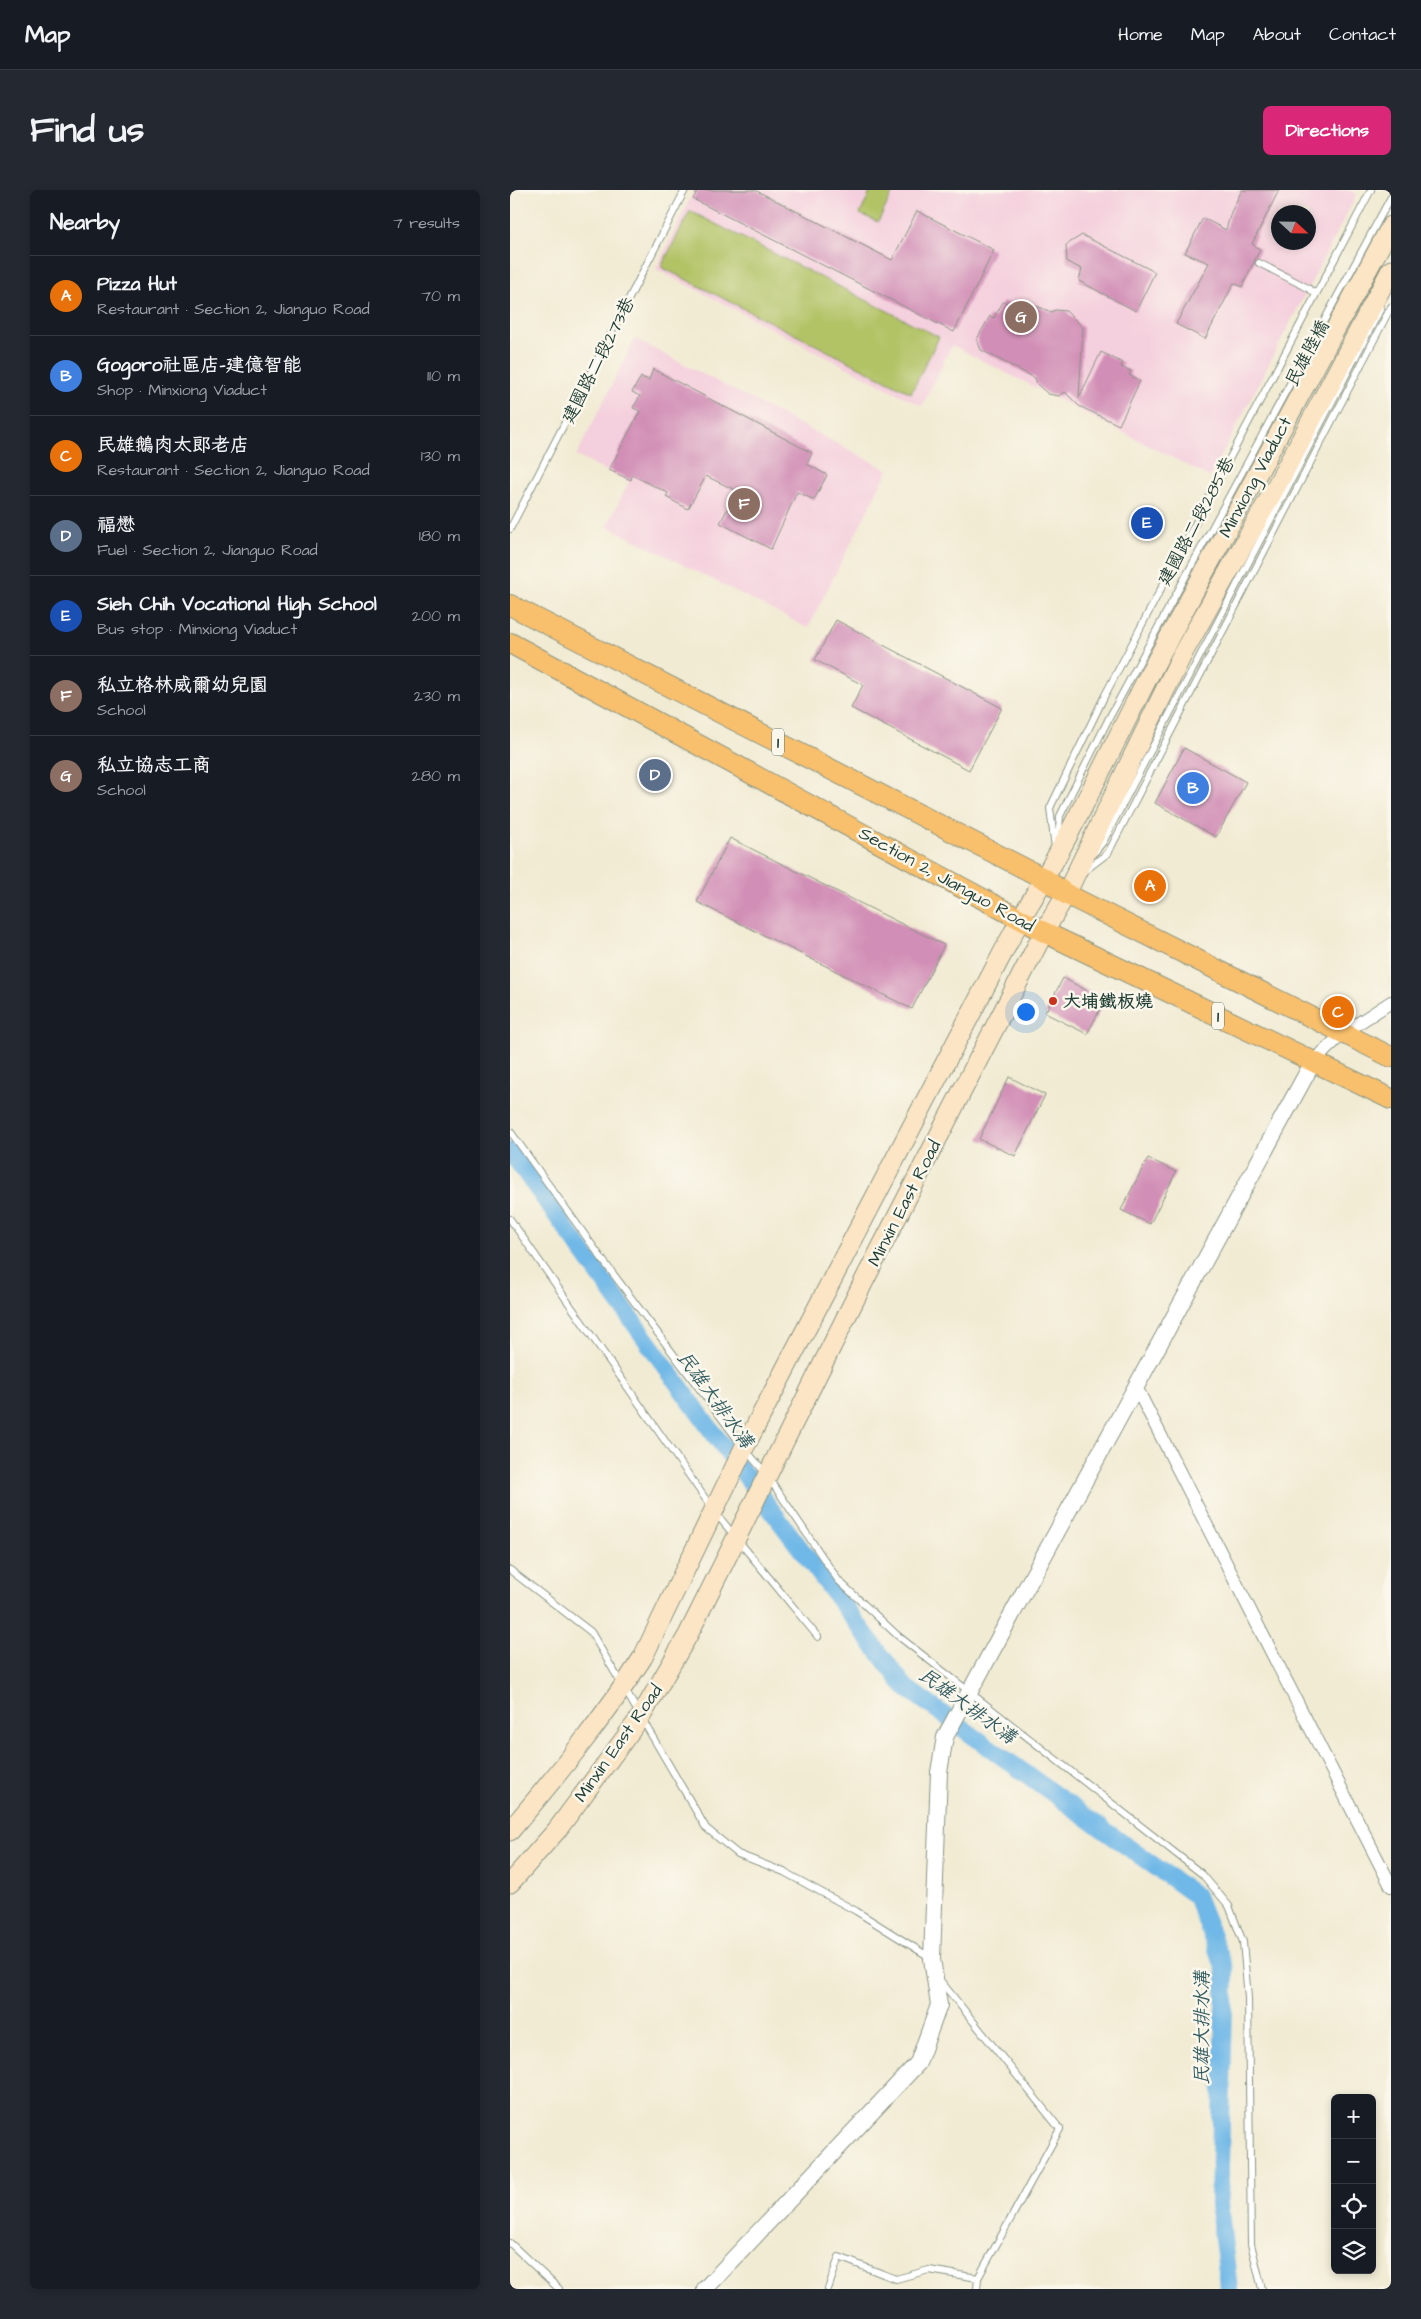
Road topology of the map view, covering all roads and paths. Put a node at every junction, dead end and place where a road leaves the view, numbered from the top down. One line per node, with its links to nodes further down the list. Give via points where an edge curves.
1 (685, 190): 10 (lane, 建國路二段273巷)
2 (1371, 190): 7 (lane, 建國路二段285巷)
3 (1391, 197): 13 (lane, 民雄陸橋)
4 (1391, 226): 13 (main road, Minxiong Viaduct, via 1213,554)
5 (1259, 264): 7 (lane)
6 (1391, 270): 14 (main road, Minxiong Viaduct, via 1183,653)
7 (1316, 294): 15 (lane, 建國路二段285巷, via 1105,695 1050,808)
8 (1386, 298): 14 (lane)
9 (1391, 307): 17 (lane, via 1108,854)
10 (510, 529)
11 (510, 605): 16 (main road, 1)
12 (510, 643): 18 (main road, Section 2, Jianguo Road / 1)
13 (1115, 724): 15 (main road, Minxiong Viaduct)
14 (1148, 740): 17 (main road, Minxiong Viaduct)
15 (1056, 860): 16 (main road, Minxin East Road)
16 (1045, 879): 17 (main road, 1); 18 (main road, Minxin East Road)
17 (1070, 886): 19 (main road, Minxin East Road); 21 (main road, 1)
18 (1021, 918): 19 (main road, Section 2, Jianguo Road / 1); 28 (main road, Minxin East Road)
19 (1044, 932): 23 (main road, Section 2, Jianguo Road / 1); 29 (main road, Minxin East Road)
20 (1391, 1002): 21 (street)
21 (1342, 1034): 22 (main road, 1); 23 (street)
22 (1391, 1057)
23 (1313, 1062): 24 (main road, Section 2, Jianguo Road / 1); 27 (street)
24 (1391, 1099)
25 (510, 1131): 28 (lane)
26 (510, 1219): 30 (lane)
27 (1136, 1387): 35 (street); 39 (street)
28 (744, 1448): 29 (lane); 30 (main road, Minxin East Road)
29 (768, 1475): 31 (main road, Minxin East Road); 35 (lane, via 838,1580 897,1635)
30 (714, 1511): 31 (lane); 34 (main road, Minxin East Road, via 643,1657)
31 (736, 1538): 33 (lane); 36 (main road, Minxin East Road, via 688,1635)
32 (510, 1570): 34 (lane, via 591,1632)
33 (818, 1637)
34 (624, 1687): 36 (lane); 37 (main road, Minxin East Road)
35 (970, 1691): 40 (street, via 945,1737 939,1772); 47 (lane, via 1202,1874 1229,1906 1243,1942 1248,1998 1251,2244)
36 (640, 1718): 38 (main road, Minxin East Road, via 558,1830); 40 (lane, via 706,1828 738,1854 784,1872 856,1911)
37 (510, 1831)
38 (510, 1883)
39 (1391, 1886)
40 (933, 1965): 42 (lane, via 1060,2130); 44 (street, via 939,2005 918,2063)
41 (510, 2244): 43 (lane)
42 (978, 2278): 45 (lane, via 929,2270 896,2279 839,2257); 46 (lane)
43 (559, 2289)
44 (705, 2289)
45 (828, 2289)
46 (977, 2289)
47 (1262, 2289)

